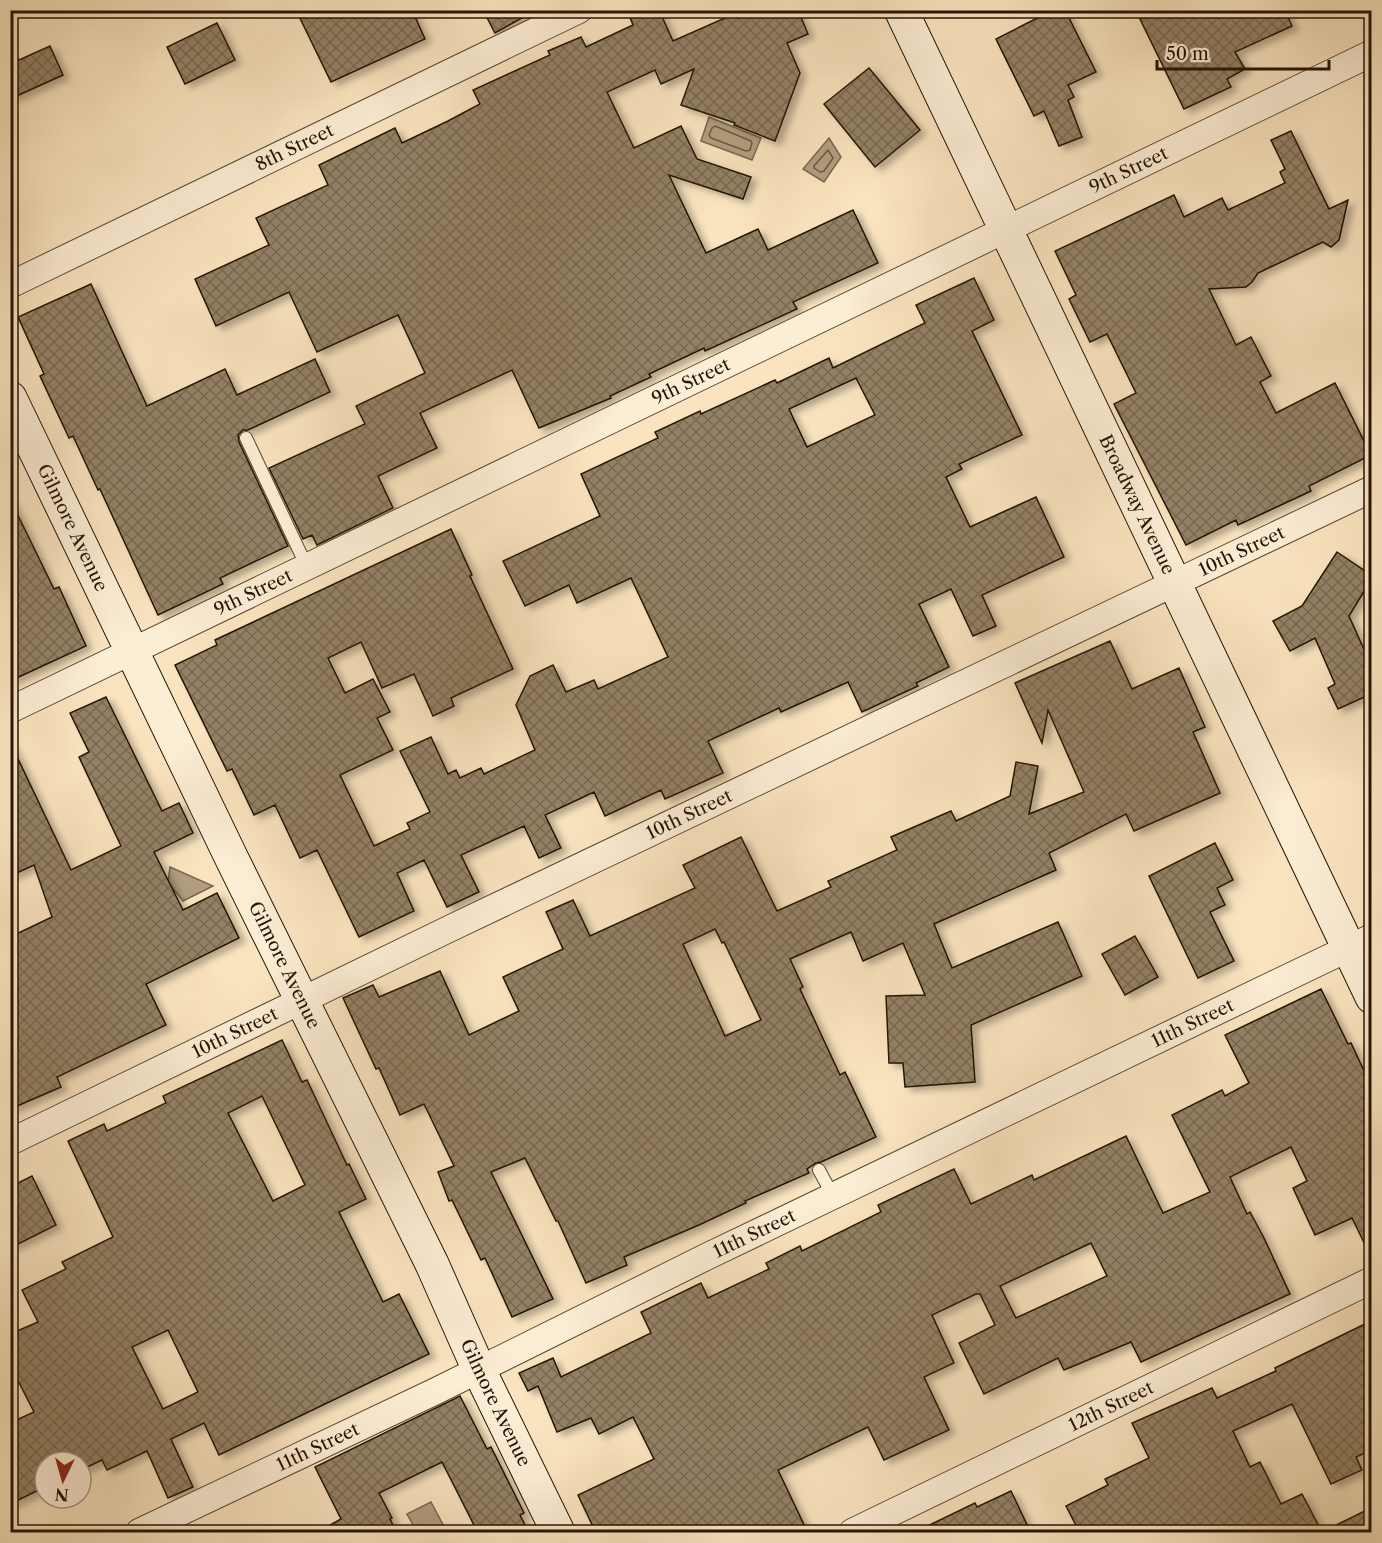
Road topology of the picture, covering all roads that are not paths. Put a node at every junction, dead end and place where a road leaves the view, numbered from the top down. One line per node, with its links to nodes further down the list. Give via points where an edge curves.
1 (579, 10): 5 (street, 8th Street)
2 (901, 10): 4 (main road, Broadway Avenue)
3 (1371, 53): 4 (street, 9th Street)
4 (1005, 230): 9 (street, 9th Street); 10 (main road, Broadway Avenue)
5 (10, 285)
6 (10, 398): 11 (main road, Gilmore Avenue)
7 (246, 438): 9 (lane)
8 (1371, 489): 10 (street, 10th Street)
9 (307, 567): 11 (street, 9th Street)
10 (1174, 583): 13 (main road, Broadway Avenue); 15 (street, 10th Street)
11 (132, 653): 12 (street, 9th Street); 15 (main road, Gilmore Avenue)
12 (10, 710)
13 (1360, 942): 14 (main road, Broadway Avenue); 18 (street, 11th Street)
14 (1371, 997)
15 (302, 1001): 16 (street, 10th Street); 20 (main road, Gilmore Avenue, via 432,1264)
16 (10, 1142)
17 (819, 1170): 18 (lane)
18 (833, 1196): 20 (street, 11th Street)
19 (1371, 1280): 23 (street, 12th Street)
20 (479, 1370): 21 (street, 11th Street); 22 (main road, Gilmore Avenue)
21 (139, 1533)
22 (558, 1533)
23 (852, 1533)

